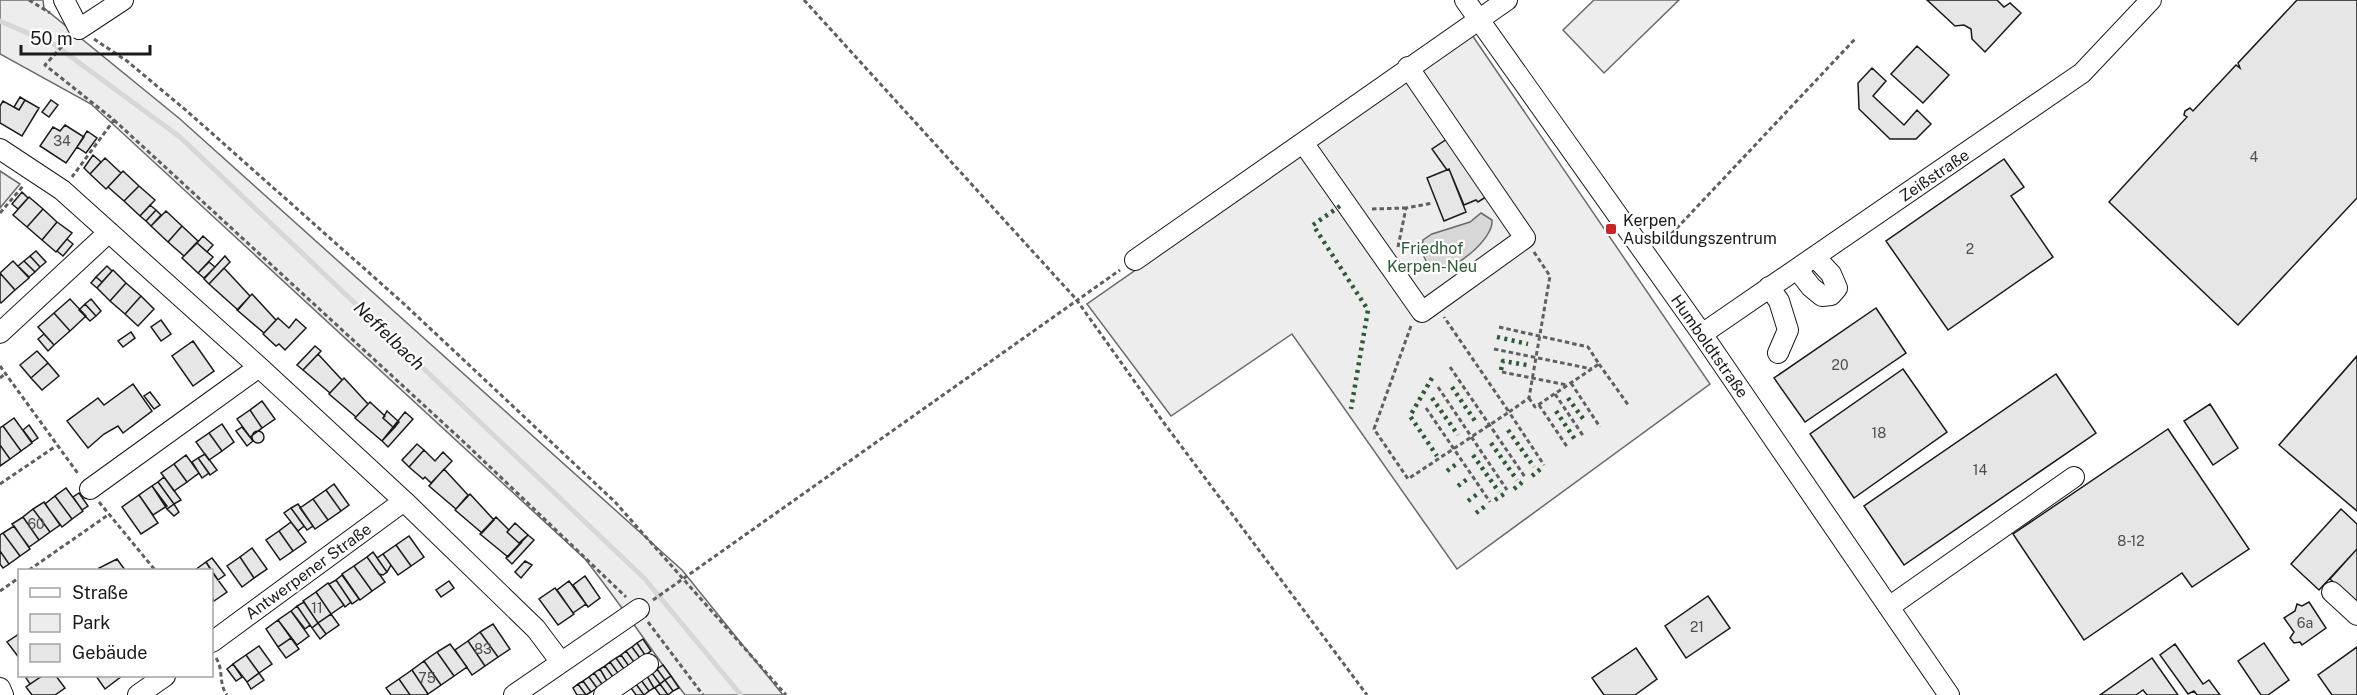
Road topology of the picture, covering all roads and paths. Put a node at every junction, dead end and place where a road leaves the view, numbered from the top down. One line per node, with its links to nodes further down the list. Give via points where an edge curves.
1 (29, 0): 9 (path)
2 (64, 0): 9 (street)
3 (123, 0): 9 (street)
4 (804, 0): 29 (path)
5 (1465, 0): 8 (street, Humboldtstraße)
6 (1507, 0): 8 (street)
7 (2151, 0): 24 (street, Zeißstraße, via 2082,74)
8 (1478, 18): 11 (street); 23 (street, Humboldtstraße)
9 (79, 29): 12 (path, via 45,65); 73 (path, via 127,61 188,112 403,303 615,502)
10 (1855, 39): 23 (path)
11 (1408, 67): 13 (street); 22 (street)
12 (114, 120): 16 (path); 79 (path)
13 (1304, 144): 19 (street); 25 (street)
14 (0, 149): 15 (street)
15 (36, 171): 16 (street); 20 (path)
16 (62, 190): 21 (street)
17 (1433, 203): 18 (path)
18 (1406, 208): 19 (path); 26 (path)
19 (1352, 209): 26 (street)
20 (0, 213)
21 (109, 232): 32 (street); 40 (street)
22 (1525, 238): 30 (street); 34 (path, via 1550,276)
23 (1649, 257): 33 (street, Humboldtstraße)
24 (1815, 257): 27 (street, Zeißstraße); 27 (street, via 1835,280 1837,288 1831,295 1822,296)
25 (1135, 260): 29 (path)
26 (1394, 269): 30 (street)
27 (1797, 269): 28 (street, Zeißstraße)
28 (1769, 288): 33 (street, Zeißstraße); 36 (street, via 1779,301 1788,330)
29 (1076, 299): 73 (path); 94 (path)
30 (1428, 307): 54 (path); 61 (path, via 1414,319 1374,429 1408,479)
31 (1499, 327): 34 (path)
32 (0, 333)
33 (1702, 334): 78 (street, Humboldtstraße)
34 (1539, 336): 37 (path); 38 (path, via 1588,347)
35 (1494, 349): 37 (path)
36 (1778, 353)
37 (1536, 357): 42 (path); 46 (path)
38 (1599, 364): 42 (path); 52 (path)
39 (0, 366): 44 (path)
40 (259, 367): 66 (street); 68 (street)
41 (1450, 367): 55 (path)
42 (1592, 369): 47 (path)
43 (1502, 372): 46 (path)
44 (6, 373): 45 (path); 59 (path)
45 (0, 378)
46 (1532, 378): 47 (path); 50 (path)
47 (1569, 384): 49 (path); 56 (path)
48 (1438, 387): 57 (path)
49 (1555, 394): 51 (path); 58 (path)
50 (1529, 398): 51 (path, via 1535,407); 54 (path)
51 (1539, 405): 60 (path)
52 (1629, 406)
53 (1426, 408): 61 (path)
54 (1509, 412): 55 (path); 62 (path)
55 (1490, 424): 57 (path); 63 (path)
56 (1600, 427)
57 (1472, 437): 61 (path); 67 (path)
58 (1584, 437)
59 (56, 446): 65 (path); 66 (path)
60 (1568, 448)
61 (1454, 449): 69 (path)
62 (1544, 465)
63 (1525, 477)
64 (2074, 477): 78 (street)
65 (0, 484)
66 (90, 489): 70 (path)
67 (1507, 490)
68 (404, 501): 81 (street, Antwerpener Straße); 83 (street, via 536,629)
69 (1490, 502)
70 (108, 515): 71 (path); 72 (path)
71 (30, 569)
72 (154, 569)
73 (684, 577): 76 (path); 93 (path)
74 (18, 578): 75 (path)
75 (0, 591)
76 (668, 591)
77 (2332, 592): 80 (street)
78 (1889, 607): 95 (street, Humboldtstraße)
79 (639, 609): 83 (street); 92 (path)
80 (2357, 615)
81 (213, 641)
82 (213, 653): 89 (path, via 221,665 221,687)
83 (560, 661): 90 (street)
84 (648, 664): 91 (street)
85 (162, 677): 88 (street)
86 (0, 688): 87 (street)
87 (3, 695)
88 (138, 695)
89 (227, 695)
90 (514, 695)
91 (604, 695)
92 (703, 695)
93 (786, 695)
94 (1367, 695)
95 (1949, 695)

